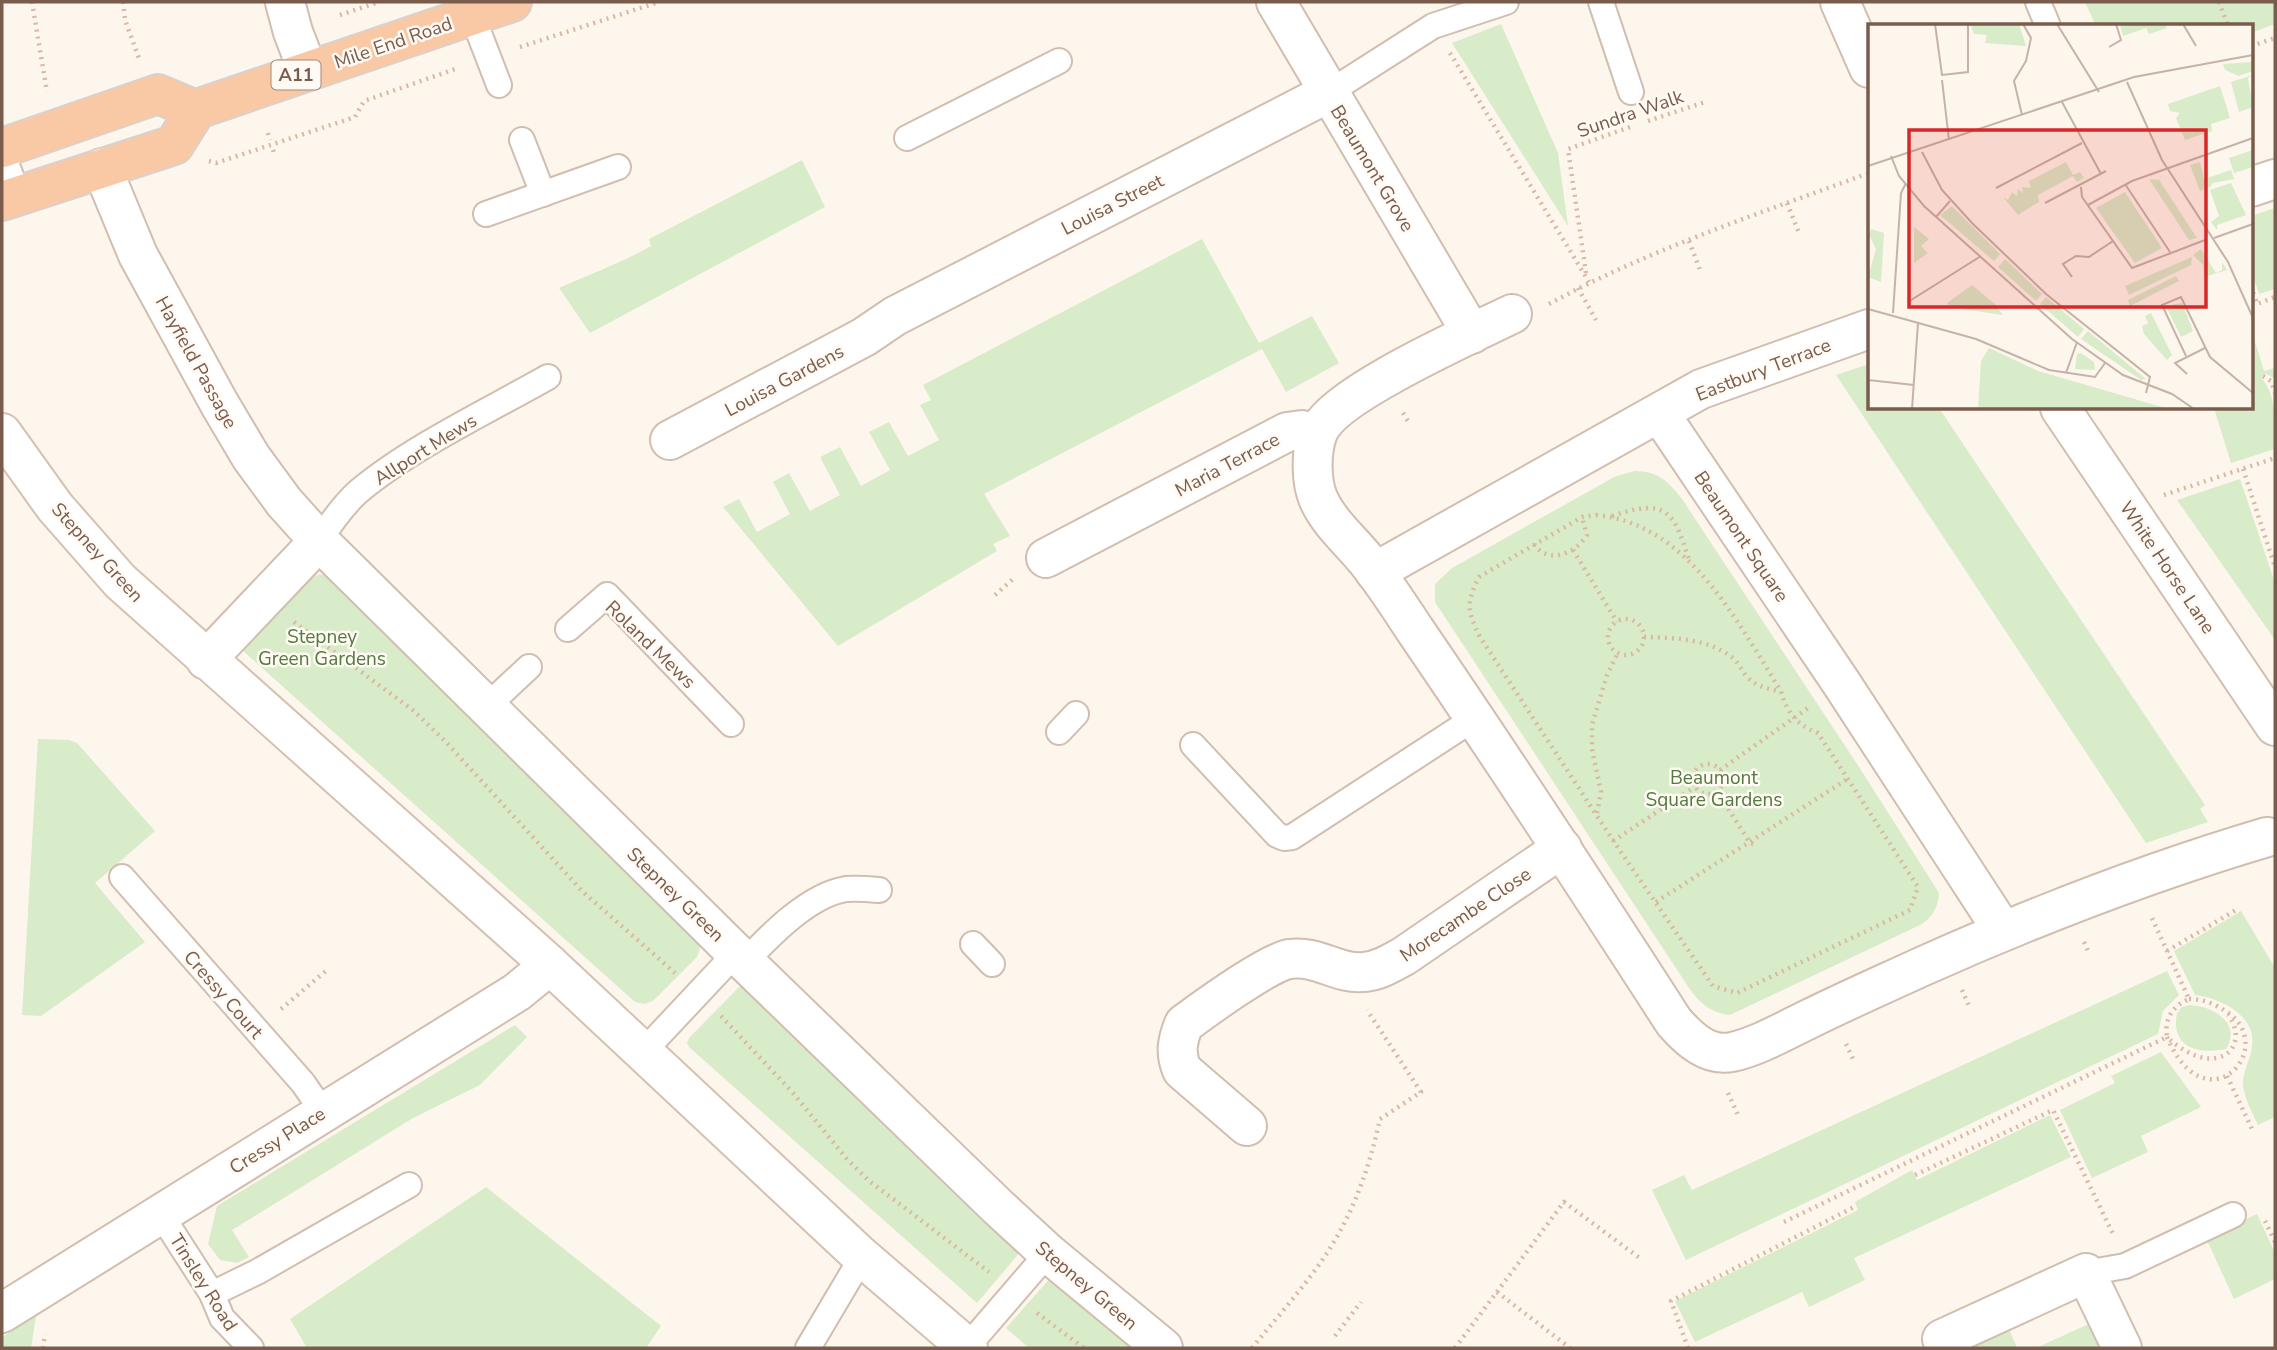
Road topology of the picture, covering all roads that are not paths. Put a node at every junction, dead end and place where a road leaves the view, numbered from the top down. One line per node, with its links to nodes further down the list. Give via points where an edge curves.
1 (285, 2): 12 (street)
2 (512, 2): 8 (highway, Mile End Road / A11)
3 (1276, 2): 15 (street, Beaumont Grove)
4 (1506, 2): 15 (lane, via 1433,26)
5 (1601, 2): 14 (lane)
6 (1840, 2): 11 (street)
7 (2038, 2): 9 (lane)
8 (472, 15): 12 (highway, Mile End Road / A11); 13 (lane)
9 (2047, 24)
10 (1059, 61): 17 (lane)
11 (1868, 66)
12 (308, 71): 16 (highway, Mile End Road / A11)
13 (499, 85)
14 (1631, 92)
15 (1328, 93): 28 (street, Louisa Street); 30 (street, Beaumont Grove)
16 (196, 110): 19 (highway, via 158,94); 21 (highway, via 174,145)
17 (907, 138)
18 (522, 140): 24 (lane)
19 (2, 150): 25 (lane)
20 (618, 167): 24 (lane)
21 (102, 168): 25 (highway); 37 (street, Hayfield Passage, via 138,254 219,403 251,457)
22 (2275, 179): 23 (street)
23 (2252, 187)
24 (543, 194): 26 (lane)
25 (10, 198)
26 (486, 215)
27 (1512, 314): 30 (street)
28 (895, 316): 36 (street, Louisa Gardens)
29 (1868, 330): 33 (street, Eastbury Terrace, via 1720,380)
30 (1472, 334): 35 (street, via 1347,400 1326,418)
31 (548, 377): 37 (lane, Allport Mews, via 402,460 357,492)
32 (2061, 410): 47 (street, White Horse Lane)
33 (1660, 414): 39 (street); 54 (street, Beaumont Square)
34 (2, 433): 41 (street, Stepney Green, via 55,507 120,581)
35 (1317, 434): 38 (street, Maria Terrace, via 1287,432); 39 (street, via 1313,460 1316,495)
36 (670, 440)
37 (318, 541): 41 (street); 43 (street, Stepney Green)
38 (1031, 567)
39 (1375, 572): 45 (street)
40 (568, 629): 46 (lane, Roland Mews, via 607,595)
41 (206, 660): 58 (street, Stepney Green)
42 (528, 667): 43 (lane)
43 (486, 707): 56 (street, Stepney Green)
44 (1076, 714): 48 (lane)
45 (1475, 718): 49 (lane, via 1284,838); 51 (street)
46 (731, 724)
47 (2275, 726)
48 (1059, 732)
49 (1193, 746)
50 (2267, 837): 54 (street)
51 (1562, 848): 54 (street, via 1674,1022 1709,1051 1730,1053 1752,1046); 61 (street, Morecambe Close, via 1384,967 1363,972 1308,959 1281,960 1184,1024 1177,1041 1182,1070)
52 (122, 877): 60 (lane, Cressy Court, via 303,1083)
53 (879, 890): 56 (lane, via 847,889 811,902)
54 (2003, 931)
55 (973, 944): 57 (lane)
56 (741, 958): 59 (lane); 65 (street, Stepney Green)
57 (992, 964)
58 (550, 965): 59 (street, Stepney Green); 60 (street, Cressy Place, via 517,992)
59 (644, 1051): 66 (street, Stepney Green)
60 (323, 1112): 63 (street, Cressy Place)
61 (1247, 1126)
62 (410, 1185): 68 (lane)
63 (160, 1213): 68 (lane, Tinsley Road); 69 (street, Cressy Place)
64 (2233, 1215): 67 (lane, via 2125,1266)
65 (1048, 1253): 73 (lane); 74 (street, Stepney Green)
66 (862, 1257): 72 (lane); 73 (street, Stepney Green)
67 (2086, 1273): 70 (street); 75 (street)
68 (212, 1294): 71 (lane, Tinsley Road, via 222,1318)
69 (2, 1313)
70 (1939, 1345)
71 (251, 1348)
72 (808, 1348)
73 (968, 1348)
74 (1163, 1348)
75 (2122, 1348)

